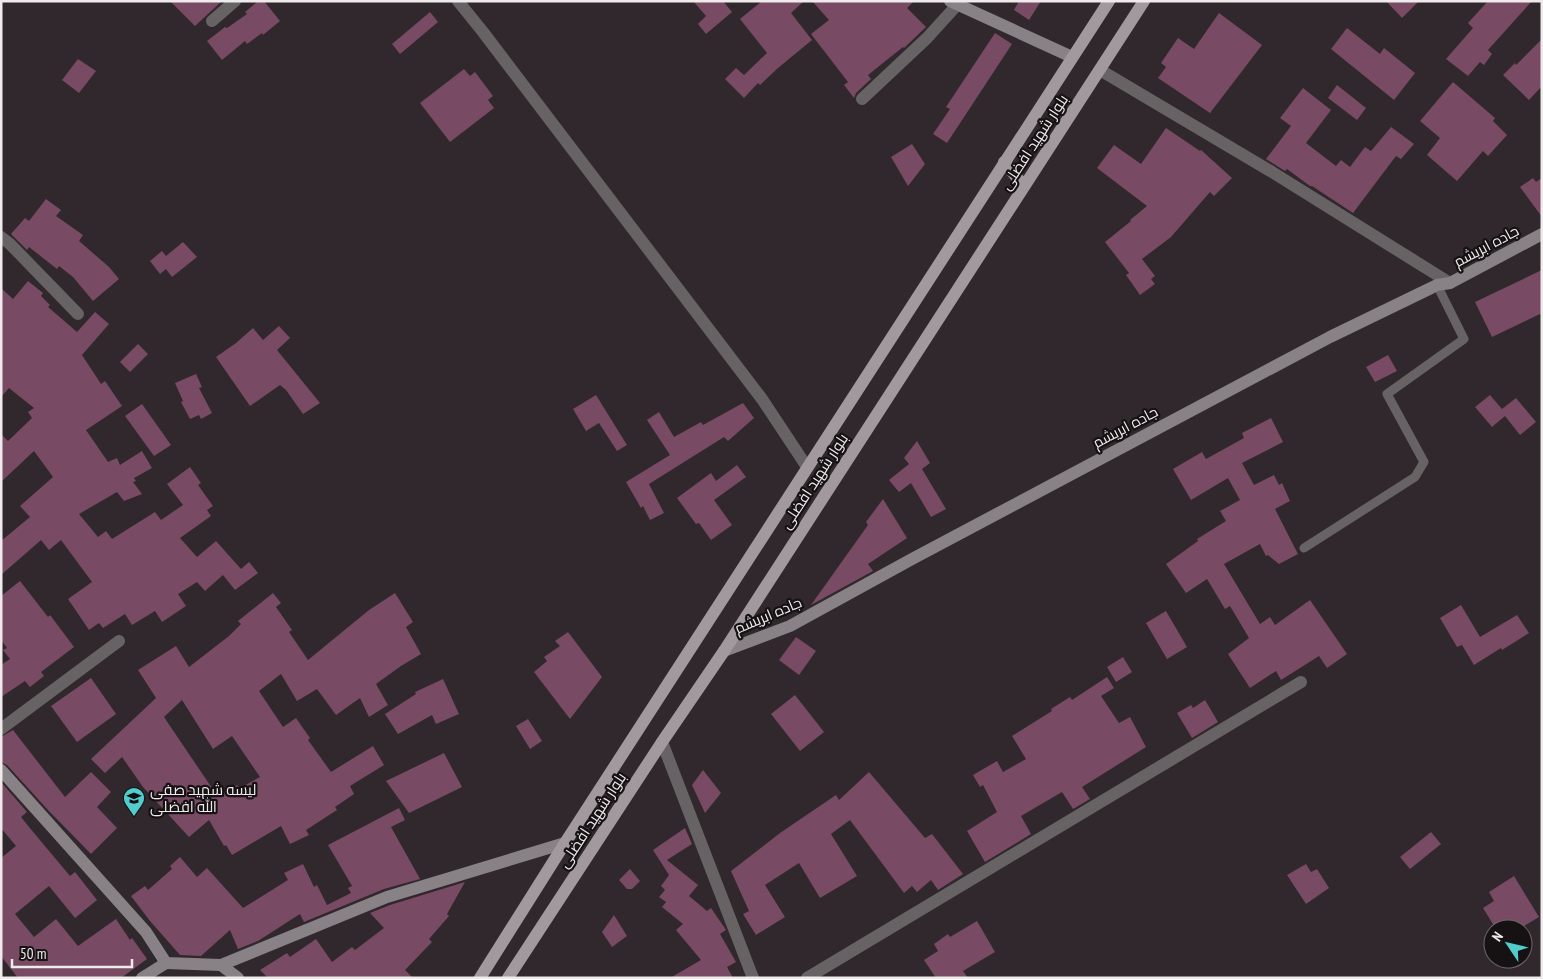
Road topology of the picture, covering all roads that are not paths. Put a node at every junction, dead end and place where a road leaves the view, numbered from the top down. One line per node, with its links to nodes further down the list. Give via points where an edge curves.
1 (235, 1): 6 (street)
2 (458, 1): 16 (street, via 762,398)
3 (1109, 1): 7 (main road, بلوار شهید افضلی)
4 (1144, 1): 8 (main road, بلوار شهید افضلی)
5 (954, 3): 7 (main road); 9 (street, via 927,38)
6 (212, 21)
7 (1072, 57): 10 (main road, بلوار شهید افضلی)
8 (1100, 70): 11 (main road, بلوار شهید افضلی); 14 (street, via 1272,172)
9 (862, 99)
10 (1004, 162): 11 (main road); 16 (main road, بلوار شهید افضلی)
11 (1024, 186): 19 (main road, بلوار شهید افضلی)
12 (1542, 234): 14 (main road, جاده ابریشم)
13 (1, 237): 15 (street)
14 (1444, 284): 17 (lane, via 1464,339 1387,394 1424,462 1415,477); 19 (main road, جاده ابریشم, via 1330,337 790,626)
15 (78, 314)
16 (808, 467): 24 (main road, بلوار شهید افضلی)
17 (1304, 548)
18 (119, 641): 21 (street)
19 (724, 651): 22 (main road, بلوار شهید افضلی)
20 (1301, 682): 32 (street)
21 (1, 729)
22 (662, 742): 30 (main road, بلوار شهید افضلی); 31 (street)
23 (1, 770): 25 (main road, via 146,932)
24 (564, 843): 26 (main road, via 388,897); 29 (main road, بلوار شهید افضلی)
25 (166, 963): 26 (main road); 27 (main road)
26 (220, 965): 28 (main road)
27 (142, 978)
28 (238, 978)
29 (480, 978)
30 (508, 978)
31 (754, 978)
32 (807, 978)

